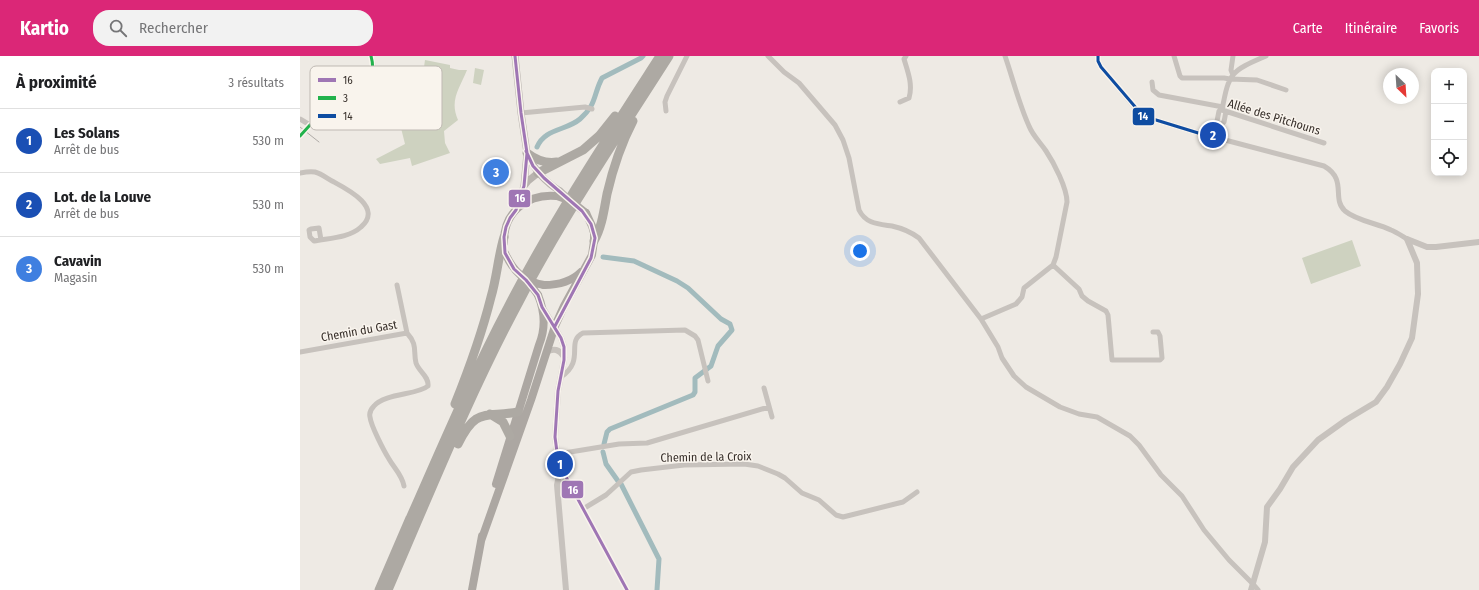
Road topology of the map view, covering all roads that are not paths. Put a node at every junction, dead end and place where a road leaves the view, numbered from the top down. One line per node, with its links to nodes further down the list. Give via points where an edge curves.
1 (371, 56): 12 (street)
2 (515, 56): 20 (main road)
3 (687, 56): 19 (street, via 667,96)
4 (768, 56): 45 (street, via 799,83 834,125 843,140 849,158 858,210 862,216 871,223 894,227 913,233 919,238)
5 (906, 56): 16 (street, via 904,59 911,92 909,98)
6 (1005, 56): 39 (street, via 1029,126 1046,150 1067,196)
7 (1098, 56): 24 (street, via 1101,67 1144,116)
8 (1174, 56): 13 (street, via 1182,78)
9 (1233, 56): 13 (street)
10 (1266, 56): 13 (street, via 1236,71)
11 (663, 57): 27 (highway, via 599,136 583,150); 36 (highway, via 622,144 611,178 600,230); 44 (highway)
12 (374, 66)
13 (1232, 77): 15 (street, via 1257,80); 18 (street, via 1227,84)
14 (1152, 82): 18 (street, Allée des Pitchouns, via 1153,90 1159,95)
15 (1286, 90)
16 (900, 102)
17 (590, 108): 20 (street)
18 (1223, 110): 24 (street, via 1224,122 1219,126); 25 (street, Allée des Pitchouns)
19 (666, 111)
20 (521, 113): 26 (main road)
21 (300, 119): 22 (street)
22 (310, 125): 23 (street)
23 (300, 136)
24 (1216, 138): 34 (street, via 1331,170 1338,181 1342,207 1346,211)
25 (1324, 143)
26 (527, 153): 27 (highway, via 544,162); 29 (main road); 30 (main road)
27 (564, 160): 29 (highway)
28 (300, 173): 35 (street, via 317,173 348,189 358,196 368,210 366,222 361,228 346,235)
29 (538, 173): 30 (main road); 31 (main road)
30 (524, 186): 32 (main road)
31 (559, 194): 32 (main road, via 536,197); 36 (main road, bridge, via 586,213 592,226)
32 (516, 210): 33 (main road, via 510,218)
33 (504, 237): 38 (highway)
34 (1407, 239): 37 (street, via 1427,247); 73 (street, via 1417,262 1418,294 1412,338 1400,364 1376,402 1318,440 1293,467 1267,507 1266,542)
35 (321, 240)
36 (594, 241): 40 (main road, via 592,256)
37 (1479, 242)
38 (502, 254): 41 (main road, bridge); 70 (highway, via 468,372)
39 (1053, 265): 45 (street, via 1024,288 1016,304); 47 (street, via 1079,289 1082,296 1108,314 1112,360 1160,360 1160,336 1158,332)
40 (585, 268): 41 (main road, bridge, via 567,282 556,285 535,284); 46 (main road)
41 (526, 280): 43 (main road, bridge, via 538,295)
42 (397, 285): 48 (street)
43 (542, 307): 46 (street); 57 (main road, via 542,337)
44 (511, 309): 70 (highway, via 470,385); 72 (highway)
45 (982, 319): 73 (street, via 1002,358 1014,376 1026,387 1060,407 1097,417 1130,436 1161,475 1182,496 1204,530)
46 (555, 326): 50 (main road); 51 (street, via 564,348)
47 (1153, 332)
48 (407, 333): 49 (street, Chemin du Gast); 66 (street, Chemin du Gast, via 415,346 416,364 428,380 428,386 384,399 372,407 370,414 372,424)
49 (300, 352)
50 (544, 356): 51 (street, via 550,350 557,349); 54 (main road)
51 (564, 357): 52 (street)
52 (561, 377): 53 (street, via 569,372 574,363 575,340 583,333 685,330 698,340); 61 (street, via 554,437)
53 (708, 382)
54 (535, 384): 57 (main road, via 524,409); 71 (main road)
55 (764, 388): 56 (street)
56 (769, 407): 59 (street); 62 (street, via 647,443 620,444)
57 (518, 412): 58 (highway); 60 (main road)
58 (490, 414): 60 (highway, via 503,422); 72 (highway, via 478,417 468,426)
59 (772, 417)
60 (510, 436): 71 (main road)
61 (556, 446): 62 (street); 63 (street)
62 (568, 453): 63 (street)
63 (558, 454): 64 (street)
64 (561, 467): 65 (street); 67 (street, via 557,480)
65 (567, 479): 67 (street); 69 (street)
66 (404, 486)
67 (558, 492): 77 (street)
68 (918, 492): 69 (street, Chemin de la Croix, via 903,502 843,517 836,515 819,500 802,493 785,478 758,466 684,466 631,472 606,495)
69 (583, 509): 78 (street)
70 (408, 523): 74 (highway)
71 (481, 541): 76 (main road)
72 (405, 551): 75 (highway)
73 (1252, 583): 79 (street); 80 (street)
74 (380, 590)
75 (388, 590)
76 (472, 590)
77 (566, 590)
78 (627, 590)
79 (1251, 590)
80 (1258, 590)

